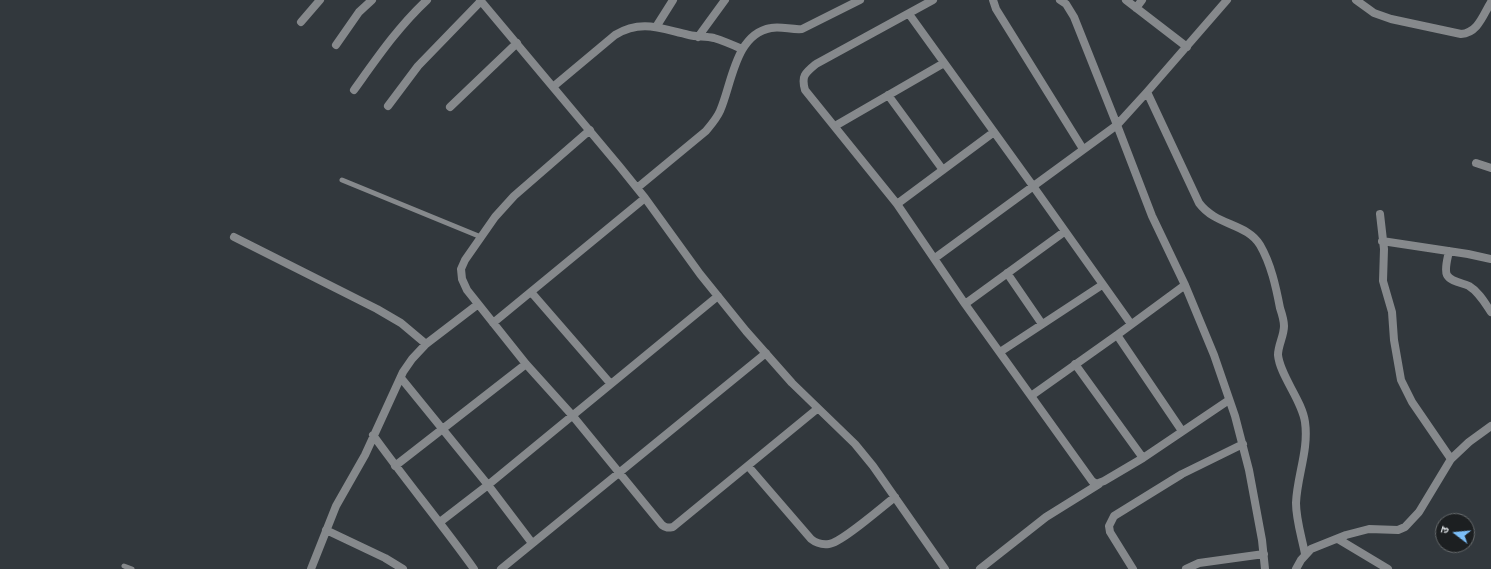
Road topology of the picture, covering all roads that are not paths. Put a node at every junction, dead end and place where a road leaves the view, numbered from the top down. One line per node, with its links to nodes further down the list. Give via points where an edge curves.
1 (372, 0): 22 (street, via 359,12)
2 (427, 0): 27 (street, via 387,44)
3 (673, 0): 19 (street)
4 (725, 0): 20 (street)
5 (860, 0): 24 (street, via 802,29 763,30 752,37)
6 (933, 0): 17 (street)
7 (993, 0): 36 (street, via 996,9)
8 (1060, 0): 32 (street, via 1066,4 1074,18)
9 (1126, 0): 16 (street)
10 (1142, 0): 16 (street)
11 (1227, 0): 23 (street)
12 (1356, 0): 15 (street, via 1374,13 1391,19 1461,34 1468,33 1477,26)
13 (316, 1): 18 (street)
14 (481, 1): 21 (street); 30 (street, via 422,62)
15 (1491, 2)
16 (1136, 8): 23 (street)
17 (909, 14): 25 (street); 33 (street, via 816,64 806,72 802,81 805,90)
18 (301, 22)
19 (656, 26): 20 (street); 26 (street, via 633,27 615,35)
20 (698, 36): 24 (street, via 718,39)
21 (517, 43): 26 (street); 31 (street)
22 (336, 45)
23 (1187, 47): 28 (street)
24 (742, 49): 42 (street, via 714,121 706,131)
25 (944, 63): 29 (street); 35 (street)
26 (554, 86): 34 (street)
27 (354, 90)
28 (1147, 92): 32 (street); 96 (street, via 1198,203 1214,218 1241,229 1259,244 1275,283 1284,325 1279,347 1280,362 1303,412 1305,423 1304,457 1296,504)
29 (888, 95): 33 (street); 39 (street)
30 (388, 106)
31 (450, 107)
32 (1117, 125): 36 (street); 55 (street, via 1152,216)
33 (835, 126): 44 (street)
34 (590, 130): 42 (street); 47 (street, via 514,196)
35 (994, 132): 39 (street); 41 (street)
36 (1083, 149): 41 (street)
37 (1476, 163): 38 (street)
38 (1491, 168)
39 (943, 170): 44 (street)
40 (342, 180): 47 (lane)
41 (1033, 186): 46 (street); 51 (street)
42 (637, 188): 43 (street)
43 (645, 198): 56 (street); 57 (street)
44 (897, 204): 51 (street)
45 (1380, 214): 49 (street)
46 (1064, 232): 53 (street); 54 (street)
47 (481, 236): 61 (street, via 461,269 462,279)
48 (234, 238): 67 (street, via 377,309 401,323)
49 (1382, 240): 50 (street); 84 (street, via 1382,281 1392,312 1401,380 1412,402)
50 (1449, 251): 52 (street); 58 (street, via 1446,272 1449,278 1470,287)
51 (935, 258): 60 (street)
52 (1491, 259)
53 (1007, 273): 60 (street); 64 (street)
54 (1102, 285): 64 (street); 65 (street)
55 (1185, 285): 65 (street); 75 (street, via 1214,355)
56 (531, 292): 63 (street); 73 (street)
57 (718, 296): 69 (street); 73 (street)
58 (1481, 298): 59 (street); 62 (street)
59 (1491, 299)
60 (965, 304): 68 (street)
61 (477, 305): 63 (street); 67 (street)
62 (1491, 312)
63 (493, 323): 70 (street)
64 (1042, 324): 68 (street)
65 (1131, 324): 66 (street)
66 (1117, 335): 71 (street); 80 (street)
67 (426, 344): 72 (street, via 412,358)
68 (1000, 352): 74 (street)
69 (766, 353): 76 (street); 87 (street)
70 (526, 364): 77 (street); 79 (street)
71 (1074, 364): 74 (street); 83 (street)
72 (400, 378): 79 (street); 81 (street)
73 (610, 383): 77 (street)
74 (1031, 396): 88 (street, via 1092,481)
75 (1229, 400): 80 (street); 82 (street)
76 (817, 409): 86 (street); 90 (street, via 855,444)
77 (572, 415): 87 (street); 89 (street)
78 (1491, 426): 84 (street)
79 (442, 429): 85 (street); 89 (street)
80 (1182, 431): 83 (street)
81 (373, 436): 85 (street); 92 (street)
82 (1243, 444): 95 (street); 105 (street, via 1182,474 1114,516 1109,526 1110,532)
83 (1143, 458): 88 (street)
84 (1451, 458): 93 (street, via 1419,512 1405,527 1398,530 1369,529)
85 (395, 466): 91 (street)
86 (748, 466): 87 (street, via 669,528 662,525); 90 (street, via 811,539 821,544 840,540)
87 (619, 473): 94 (street)
88 (1099, 484): 104 (street, via 1046,517)
89 (488, 485): 91 (street); 94 (street)
90 (895, 497): 103 (street)
91 (440, 522): 101 (street)
92 (326, 530): 99 (street); 100 (street, via 385,558)
93 (1338, 539): 96 (street, via 1311,549); 109 (street)
94 (532, 543): 102 (street)
95 (1264, 554): 106 (street, via 1199,563); 107 (street)
96 (1305, 554): 108 (street)
97 (124, 566): 98 (lane)
98 (132, 569)
99 (311, 569)
100 (402, 569)
101 (474, 569)
102 (501, 569)
103 (945, 569)
104 (980, 569)
105 (1133, 569)
106 (1186, 569)
107 (1265, 569)
108 (1296, 569)
109 (1388, 569)

